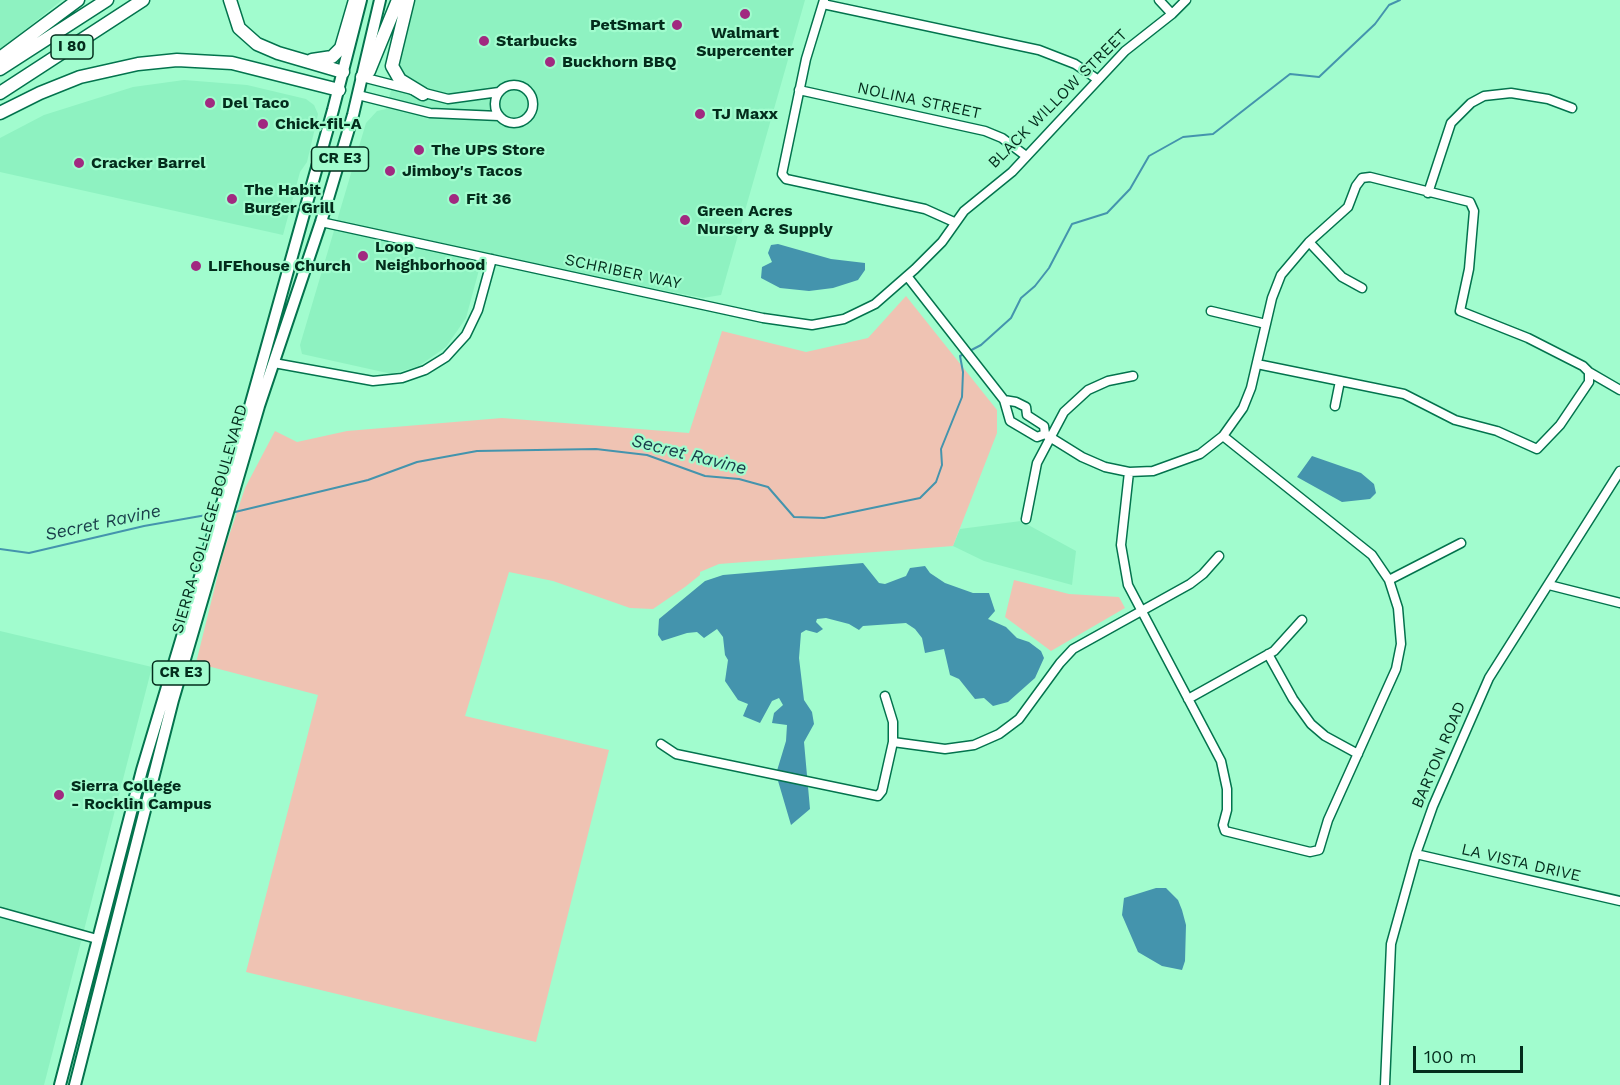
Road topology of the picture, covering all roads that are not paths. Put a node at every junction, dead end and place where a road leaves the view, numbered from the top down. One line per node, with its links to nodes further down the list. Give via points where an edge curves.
1 (78, 0): 14 (highway)
2 (107, 0): 16 (highway, I 80)
3 (143, 0): 23 (highway, I 80)
4 (230, 0): 15 (highway, via 234,18 248,37 267,49)
5 (355, 0): 15 (highway, via 337,53 325,59)
6 (361, 0): 17 (main road, SIERRA COLLEGE BOULEVARD / CR E3)
7 (380, 0): 18 (main road, SIERRA COLLEGE BOULEVARD / CR E3)
8 (398, 0): 18 (highway, via 369,71)
9 (408, 0): 24 (highway, via 392,66 400,80)
10 (1159, 0): 13 (street)
11 (1186, 0): 13 (street, BLACK WILLOW STREET)
12 (824, 2): 19 (street, via 1039,50 1075,64); 21 (street)
13 (1172, 14): 19 (street, BLACK WILLOW STREET, via 1144,33)
14 (0, 58)
15 (302, 61): 17 (highway)
16 (0, 69)
17 (343, 72): 18 (main road); 20 (main road, SIERRA COLLEGE BOULEVARD / CR E3)
18 (362, 77): 24 (street); 25 (main road, SIERRA COLLEGE BOULEVARD / CR E3)
19 (1097, 79): 29 (street, BLACK WILLOW STREET)
20 (339, 90): 25 (main road); 27 (highway, via 232,63 177,60 118,67 80,77); 39 (main road, SIERRA COLLEGE BOULEVARD / CR E3)
21 (799, 90): 29 (street, NOLINA STREET, via 978,129 1002,138); 32 (street, via 781,169 786,179 925,208)
22 (499, 92): 24 (street, via 448,99); 28 (street, via 495,104); 28 (street, via 510,85 522,86 533,101 531,113 519,122 508,122)
23 (0, 93)
24 (423, 94)
25 (358, 95): 28 (street, via 430,113); 31 (main road, SIERRA COLLEGE BOULEVARD / CR E3)
26 (1572, 108): 30 (street, via 1548,99 1511,93 1484,96 1471,103 1451,123)
27 (0, 113)
28 (499, 116)
29 (1026, 156): 32 (street, BLACK WILLOW STREET)
30 (1428, 193): 33 (street, via 1362,178 1348,207); 42 (street, via 1470,202 1474,211 1460,311 1528,338)
31 (321, 222): 34 (street, SCHRIBER WAY); 40 (main road, SIERRA COLLEGE BOULEVARD / CR E3)
32 (954, 222): 35 (street, BLACK WILLOW STREET, via 942,242)
33 (1309, 242): 36 (street, via 1342,277); 38 (street, via 1281,275)
34 (492, 259): 35 (street, SCHRIBER WAY, via 763,318 812,325 836,321 875,304); 40 (street, via 466,335 446,357 425,370 402,378 373,381)
35 (907, 276): 46 (street)
36 (1362, 288)
37 (1211, 311): 38 (street)
38 (1266, 324): 41 (street)
39 (262, 361): 40 (main road); 71 (main road, SIERRA COLLEGE BOULEVARD / CR E3, via 149,744)
40 (274, 363): 71 (main road, SIERRA COLLEGE BOULEVARD / CR E3)
41 (1257, 364): 44 (street); 51 (street, via 1243,408)
42 (1589, 372): 44 (street, via 1586,388 1537,449 1497,431 1455,420 1404,394); 45 (street)
43 (1133, 376): 50 (street, via 1096,386 1080,396)
44 (1340, 381): 47 (street)
45 (1620, 390)
46 (1004, 400): 48 (street, via 1026,407); 49 (street, via 1010,421)
47 (1335, 406)
48 (1027, 415): 49 (street); 50 (street, via 1044,426)
49 (1017, 425): 50 (street, via 1037,437)
50 (1048, 436): 53 (street, via 1093,462); 54 (street, via 1037,463)
51 (1223, 436): 53 (street, via 1185,461 1153,471); 57 (street, via 1365,549)
52 (1620, 471): 58 (street, BARTON ROAD)
53 (1129, 472): 60 (street, via 1122,558)
54 (1026, 519)
55 (1461, 543): 57 (street)
56 (1219, 556): 60 (street, via 1197,579)
57 (1389, 580): 67 (street, via 1400,619 1399,656)
58 (1549, 585): 59 (street); 68 (street, BARTON ROAD, via 1489,678)
59 (1620, 603)
60 (1140, 612): 64 (street); 65 (street, via 1073,649 1019,719 999,734 974,745 945,749)
61 (1302, 620): 62 (street)
62 (1268, 654): 64 (street); 67 (street, via 1311,724 1324,736)
63 (885, 696): 65 (street)
64 (1188, 699): 67 (street, via 1221,761 1228,801 1223,825 1225,831 1234,835 1310,852 1319,850)
65 (893, 742): 66 (street, via 878,796 676,754)
66 (661, 744)
67 (1358, 754)
68 (1416, 854): 69 (street, LA VISTA DRIVE); 74 (street, BARTON ROAD, via 1391,944)
69 (1620, 901)
70 (0, 912): 71 (street)
71 (104, 941): 72 (main road, SIERRA COLLEGE BOULEVARD / CR E3); 73 (main road, SIERRA COLLEGE BOULEVARD / CR E3)
72 (60, 1085)
73 (75, 1085)
74 (1385, 1085)

